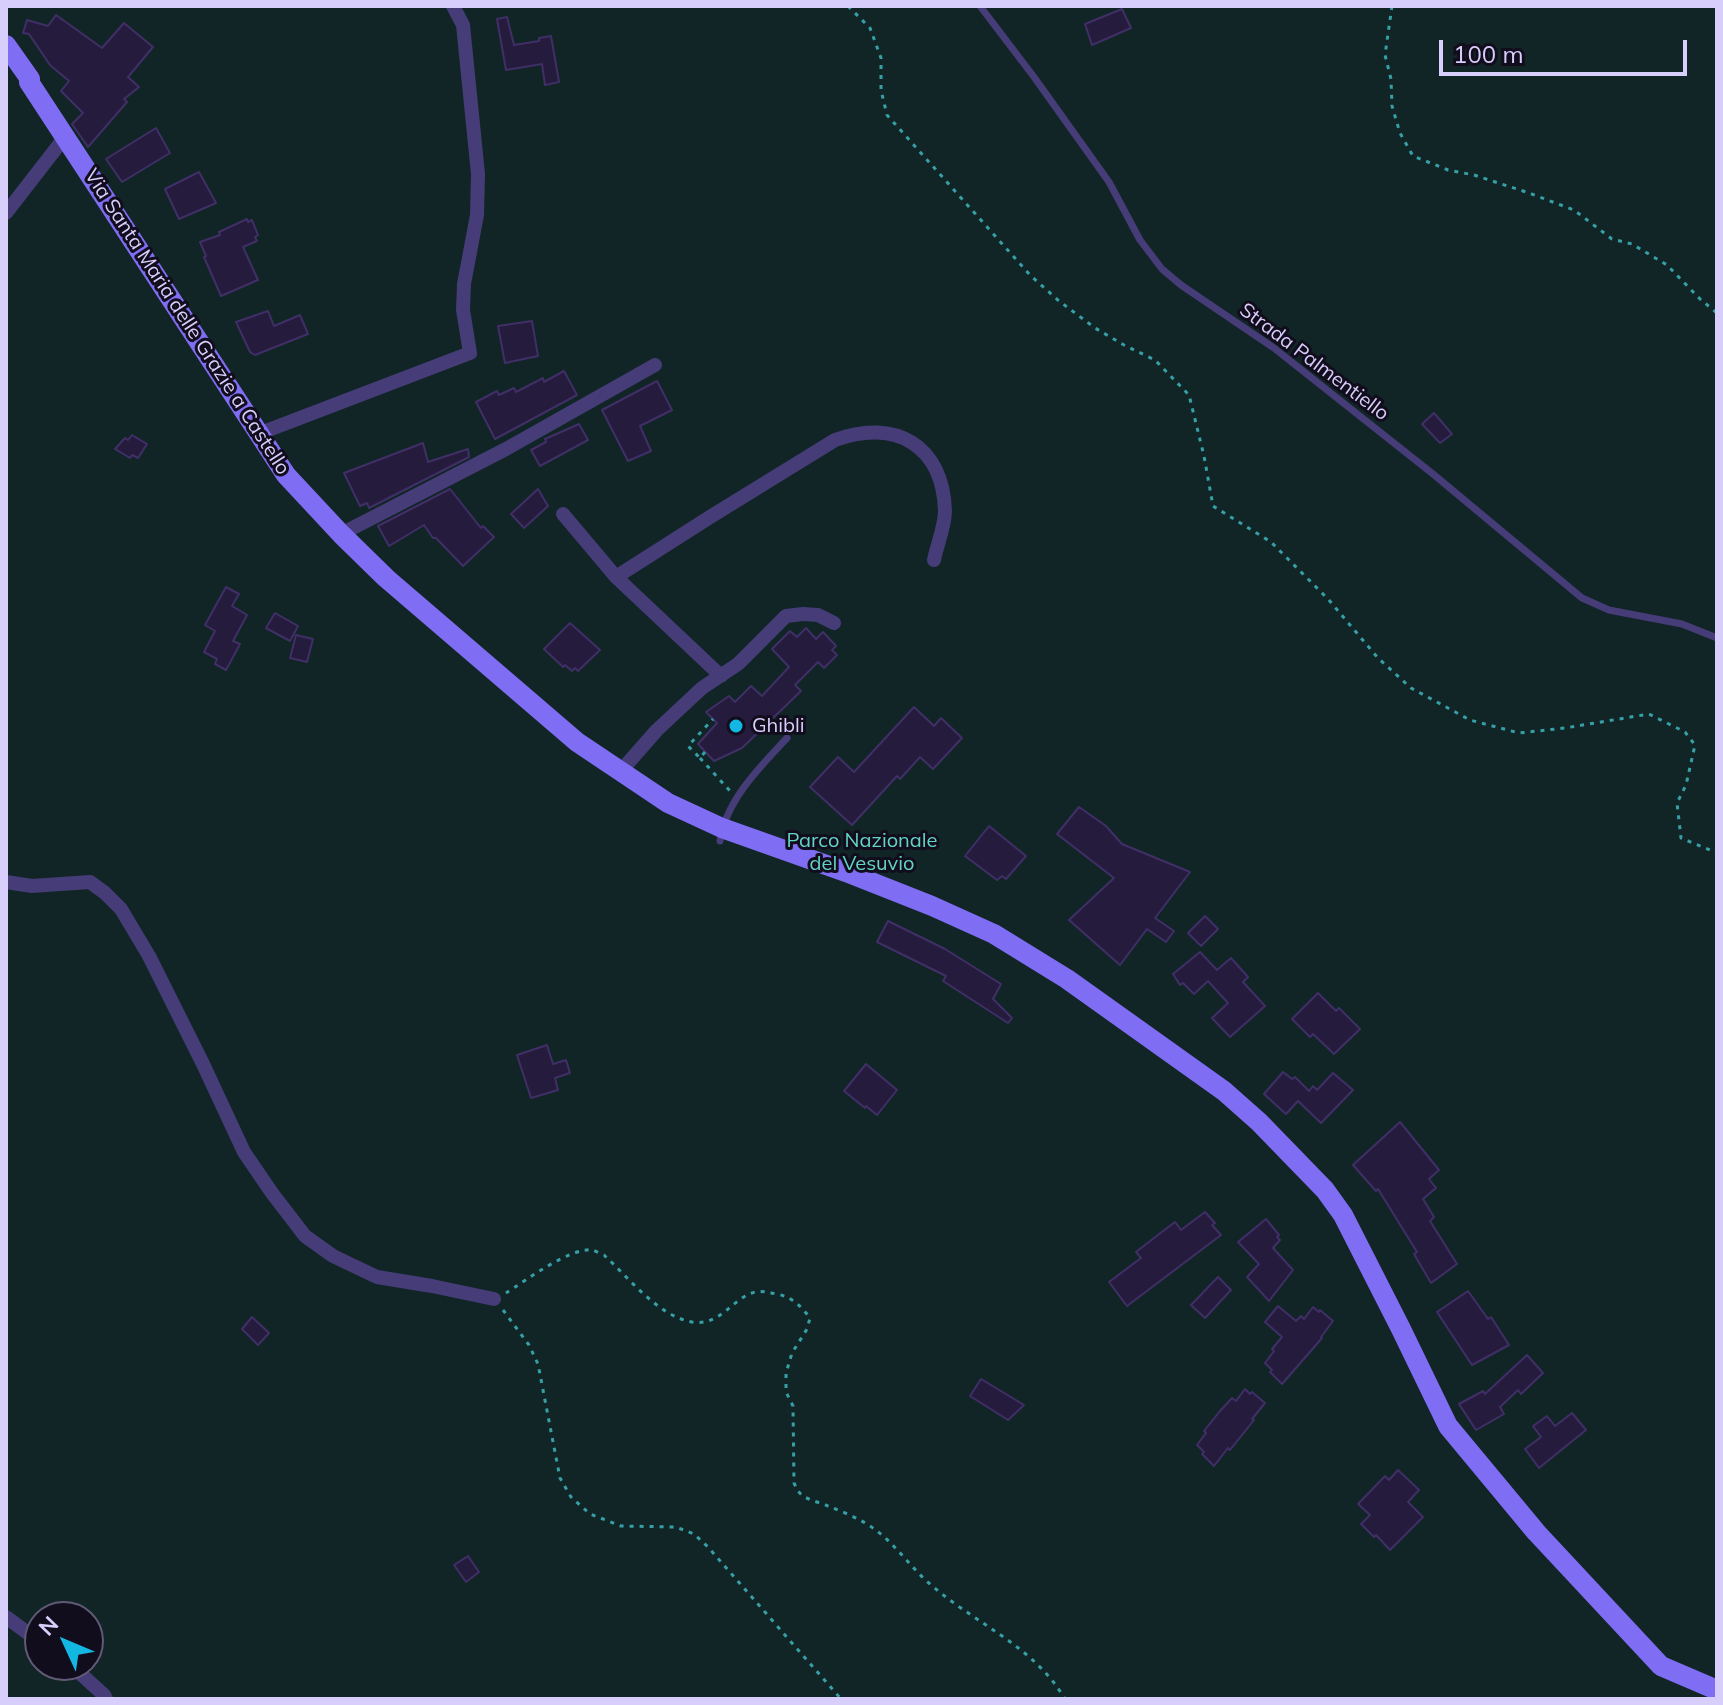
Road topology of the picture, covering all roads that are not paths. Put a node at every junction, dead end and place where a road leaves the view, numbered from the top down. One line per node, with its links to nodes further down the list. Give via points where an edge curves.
1 (453, 6): 7 (street, via 463,25 478,174 477,215 464,284 470,353)
2 (980, 6): 13 (lane, Strada Palmentiello, via 1109,182 1162,269 1274,348 1582,598)
3 (6, 45): 4 (street, Via Santa Maria delle Grazie a Castello)
4 (65, 137): 5 (street); 7 (street, Via Santa Maria delle Grazie a Castello)
5 (6, 213)
6 (655, 365): 9 (street)
7 (258, 434): 9 (street, Via Santa Maria delle Grazie a Castello, via 286,475)
8 (563, 514): 11 (street)
9 (341, 534): 16 (street, Via Santa Maria delle Grazie a Castello, via 519,694)
10 (934, 560): 11 (street, via 945,513 931,459 899,435 853,433)
11 (616, 577): 14 (street)
12 (834, 623): 14 (street, via 818,615 786,616)
13 (1717, 638)
14 (721, 676): 16 (street, via 657,730)
15 (787, 738): 17 (lane, via 751,777)
16 (620, 772): 17 (street, Via Santa Maria delle Grazie a Castello)
17 (721, 834): 23 (street, Via Santa Maria delle Grazie a Castello, via 874,883 994,934 1224,1091 1325,1190 1343,1215 1448,1426 1536,1532 1661,1666)
18 (6, 882): 19 (street, via 90,882 121,909 244,1152 305,1236 377,1277)
19 (494, 1299)
20 (6, 1617): 21 (street)
21 (24, 1630)
22 (90, 1681): 24 (street)
23 (1717, 1690)
24 (106, 1699)

